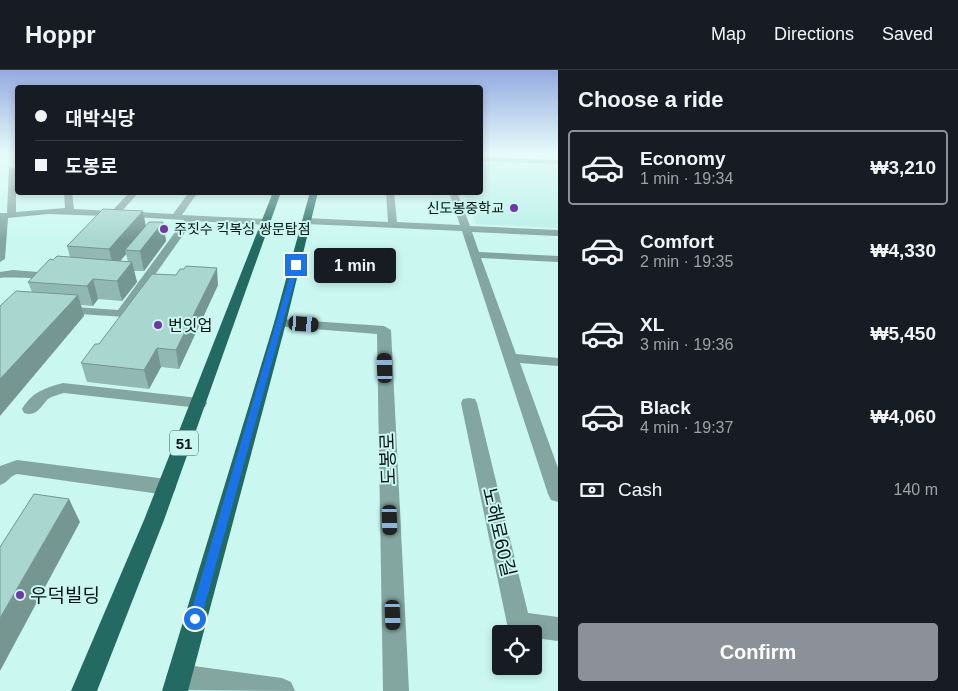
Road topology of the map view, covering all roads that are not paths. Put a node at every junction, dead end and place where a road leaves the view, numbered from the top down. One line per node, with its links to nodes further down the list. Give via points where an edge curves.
1 (10, 183): 11 (street)
2 (68, 195): 9 (street)
3 (132, 195): 10 (street)
4 (192, 195): 12 (street)
5 (276, 195): 15 (main road, 51)
6 (313, 195): 14 (main road)
7 (390, 195): 16 (street)
8 (454, 195): 18 (street)
9 (70, 211): 10 (street); 11 (street, via 48,210)
10 (114, 214): 12 (street, via 161,220); 17 (street)
11 (5, 216): 22 (street)
12 (176, 217): 13 (street)
13 (190, 218): 15 (street); 25 (street, via 143,276 121,314)
14 (307, 221): 16 (street); 26 (main road)
15 (266, 222): 29 (main road, 51)
16 (393, 225): 18 (street)
17 (100, 228)
18 (466, 229): 19 (street); 20 (street)
19 (558, 233)
20 (475, 255): 21 (street); 27 (street)
21 (558, 259)
22 (0, 260)
23 (0, 275): 24 (street, via 54,273)
24 (39, 288)
25 (48, 308)
26 (280, 323): 36 (main road); 39 (street, 도봉로, via 384,330)
27 (511, 358): 28 (street); 34 (street)
28 (558, 362)
29 (199, 403): 31 (street, via 63,388 44,394); 33 (main road, 51)
30 (469, 403): 35 (street, 노해로60길, via 519,624)
31 (30, 409)
32 (0, 478): 33 (street, via 7,470 16,467)
33 (167, 487): 37 (main road, 51)
34 (558, 494)
35 (558, 629)
36 (177, 684): 38 (street)
37 (84, 691)
38 (282, 691)
39 (396, 691)

